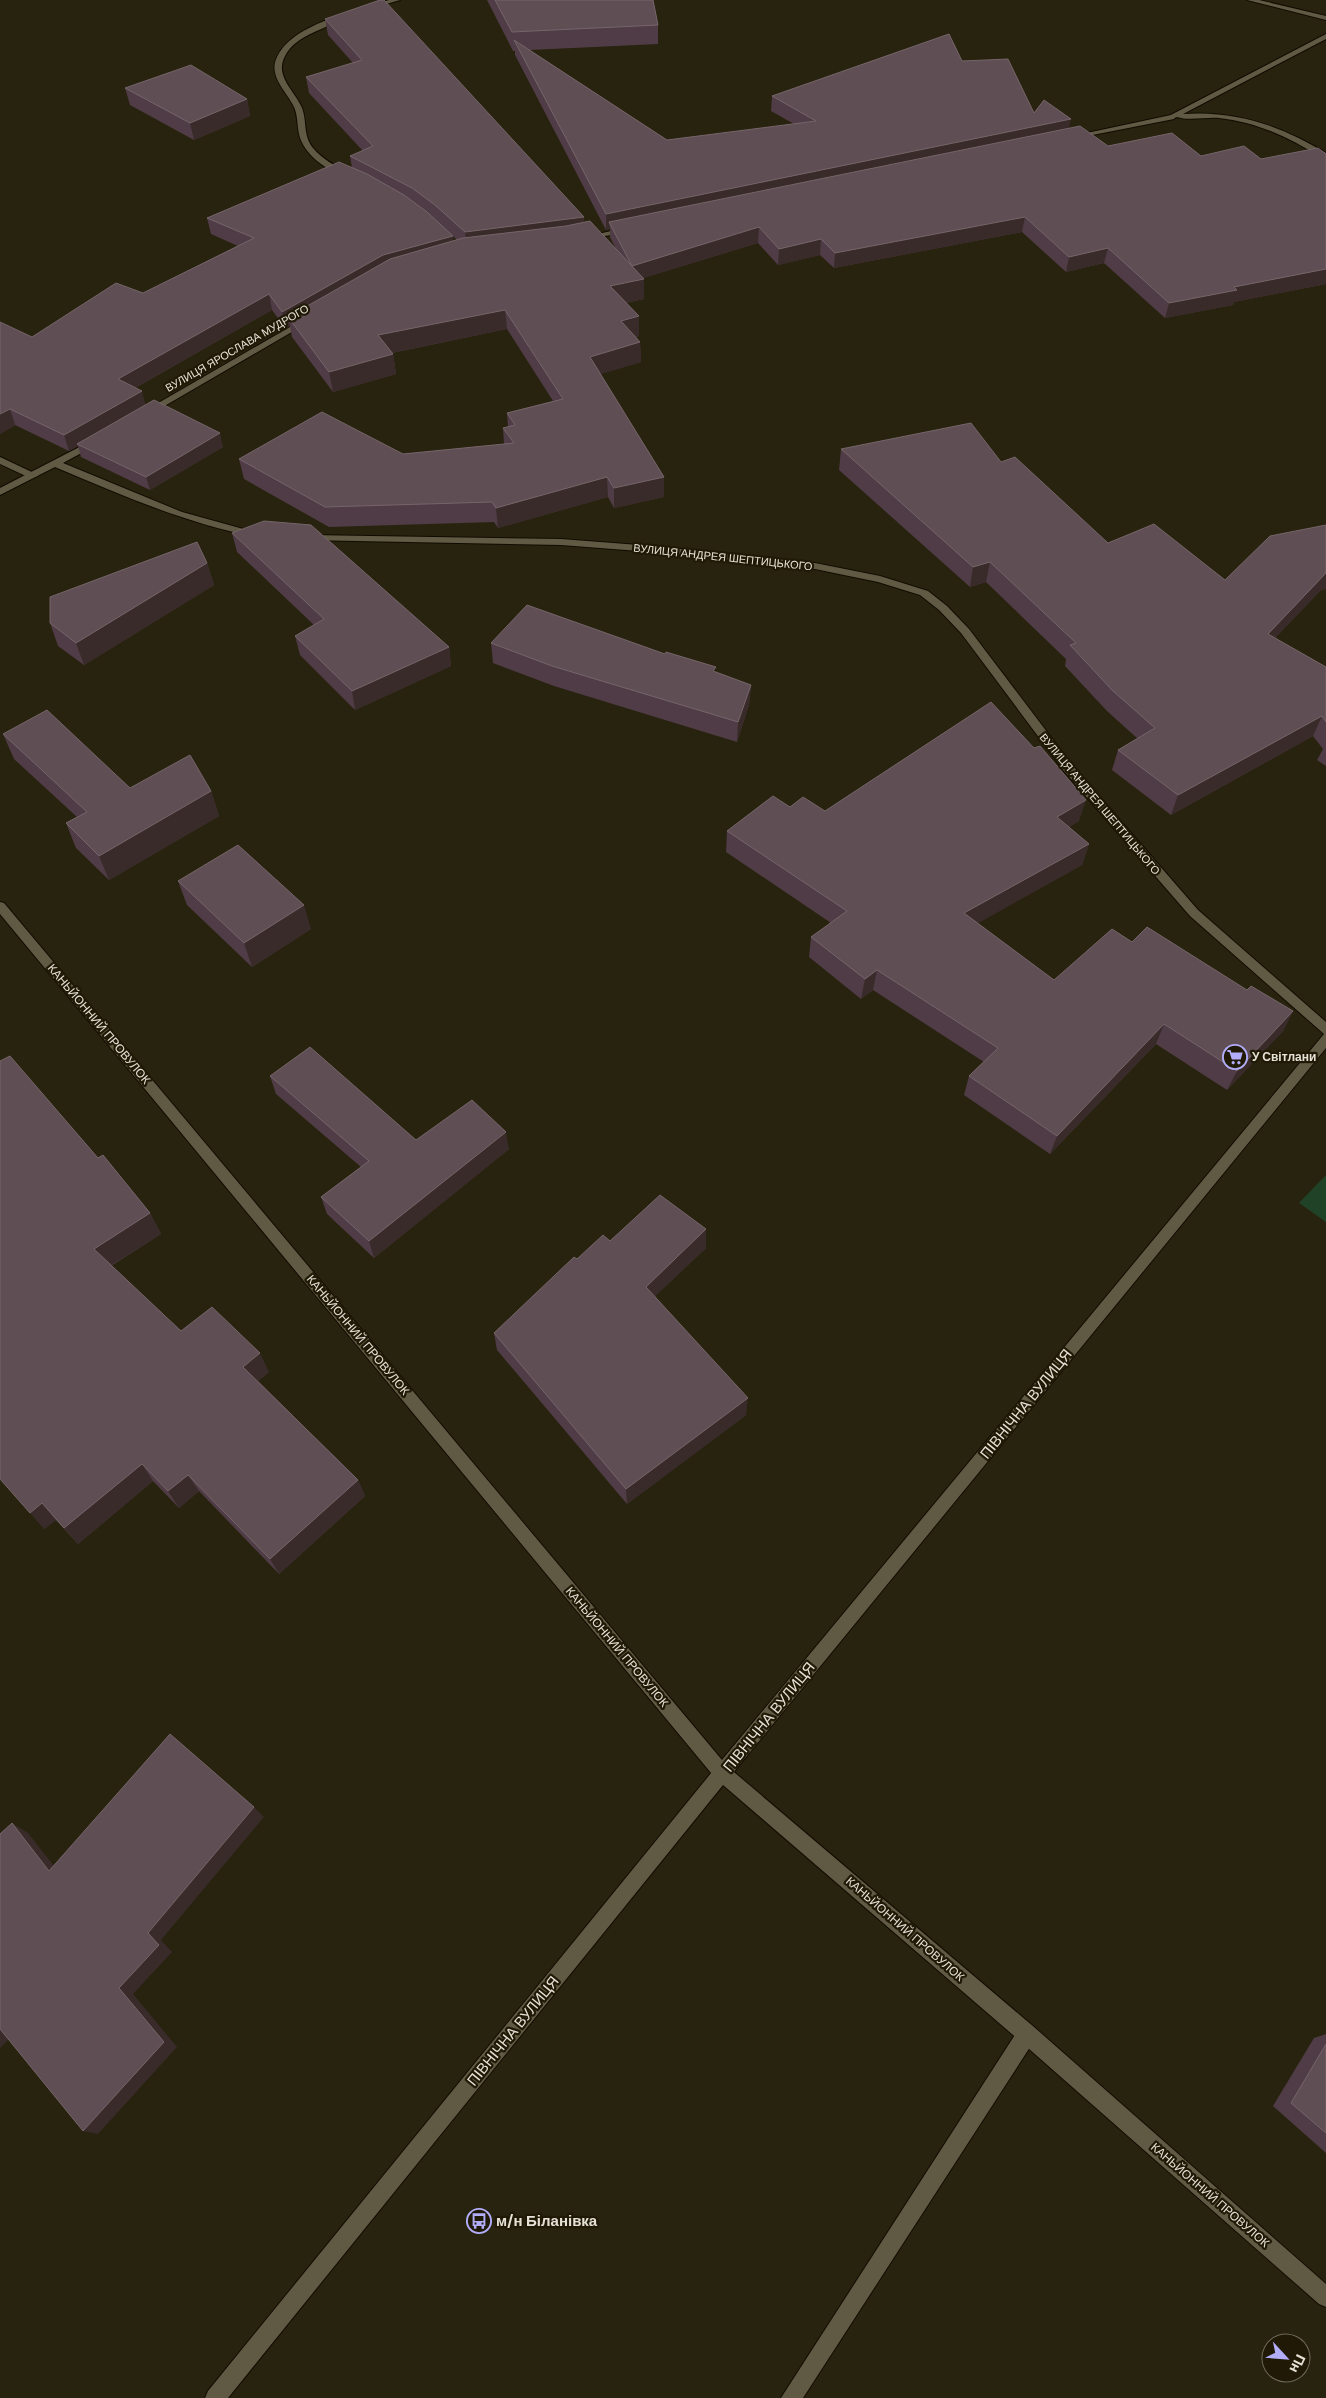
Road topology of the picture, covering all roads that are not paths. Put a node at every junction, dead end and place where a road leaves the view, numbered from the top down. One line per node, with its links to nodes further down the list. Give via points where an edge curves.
1 (397, 0): 3 (street)
2 (1250, 0): 5 (street)
3 (356, 11)
4 (348, 14): 10 (street, via 313,27 292,43 283,51 278,72 298,109 306,144 322,160)
5 (1326, 18)
6 (1326, 36): 7 (street)
7 (1171, 116): 8 (street); 9 (street, via 1214,115 1255,123 1290,136)
8 (1064, 139)
9 (1323, 155)
10 (357, 179)
11 (635, 228): 12 (street)
12 (577, 240)
13 (313, 318): 14 (street, ВУЛИЦЯ ЯРОСЛАВА МУДРОГО)
14 (134, 420)
15 (99, 440): 17 (street)
16 (0, 460): 18 (street)
17 (57, 464): 18 (street); 20 (street, via 190,520)
18 (33, 476): 19 (street)
19 (0, 492)
20 (268, 535)
21 (294, 538): 23 (street, ВУЛИЦЯ АНДРЕЯ ШЕПТИЦЬКОГО, via 561,542 652,549 815,566 880,579 924,593 965,631 1068,768 1194,913)
22 (0, 906): 25 (street, КАНЬЙОННИЙ ПРОВУЛОК)
23 (1326, 1030)
24 (1326, 1039): 25 (street, ПІВНІЧНА ВУЛИЦЯ)
25 (722, 1774): 26 (street, КАНЬЙОННИЙ ПРОВУЛОК); 28 (street, ПІВНІЧНА ВУЛИЦЯ)
26 (1027, 2034): 27 (street, КАНЬЙОННИЙ ПРОВУЛОК); 29 (street)
27 (1326, 2297)
28 (215, 2398)
29 (791, 2398)

